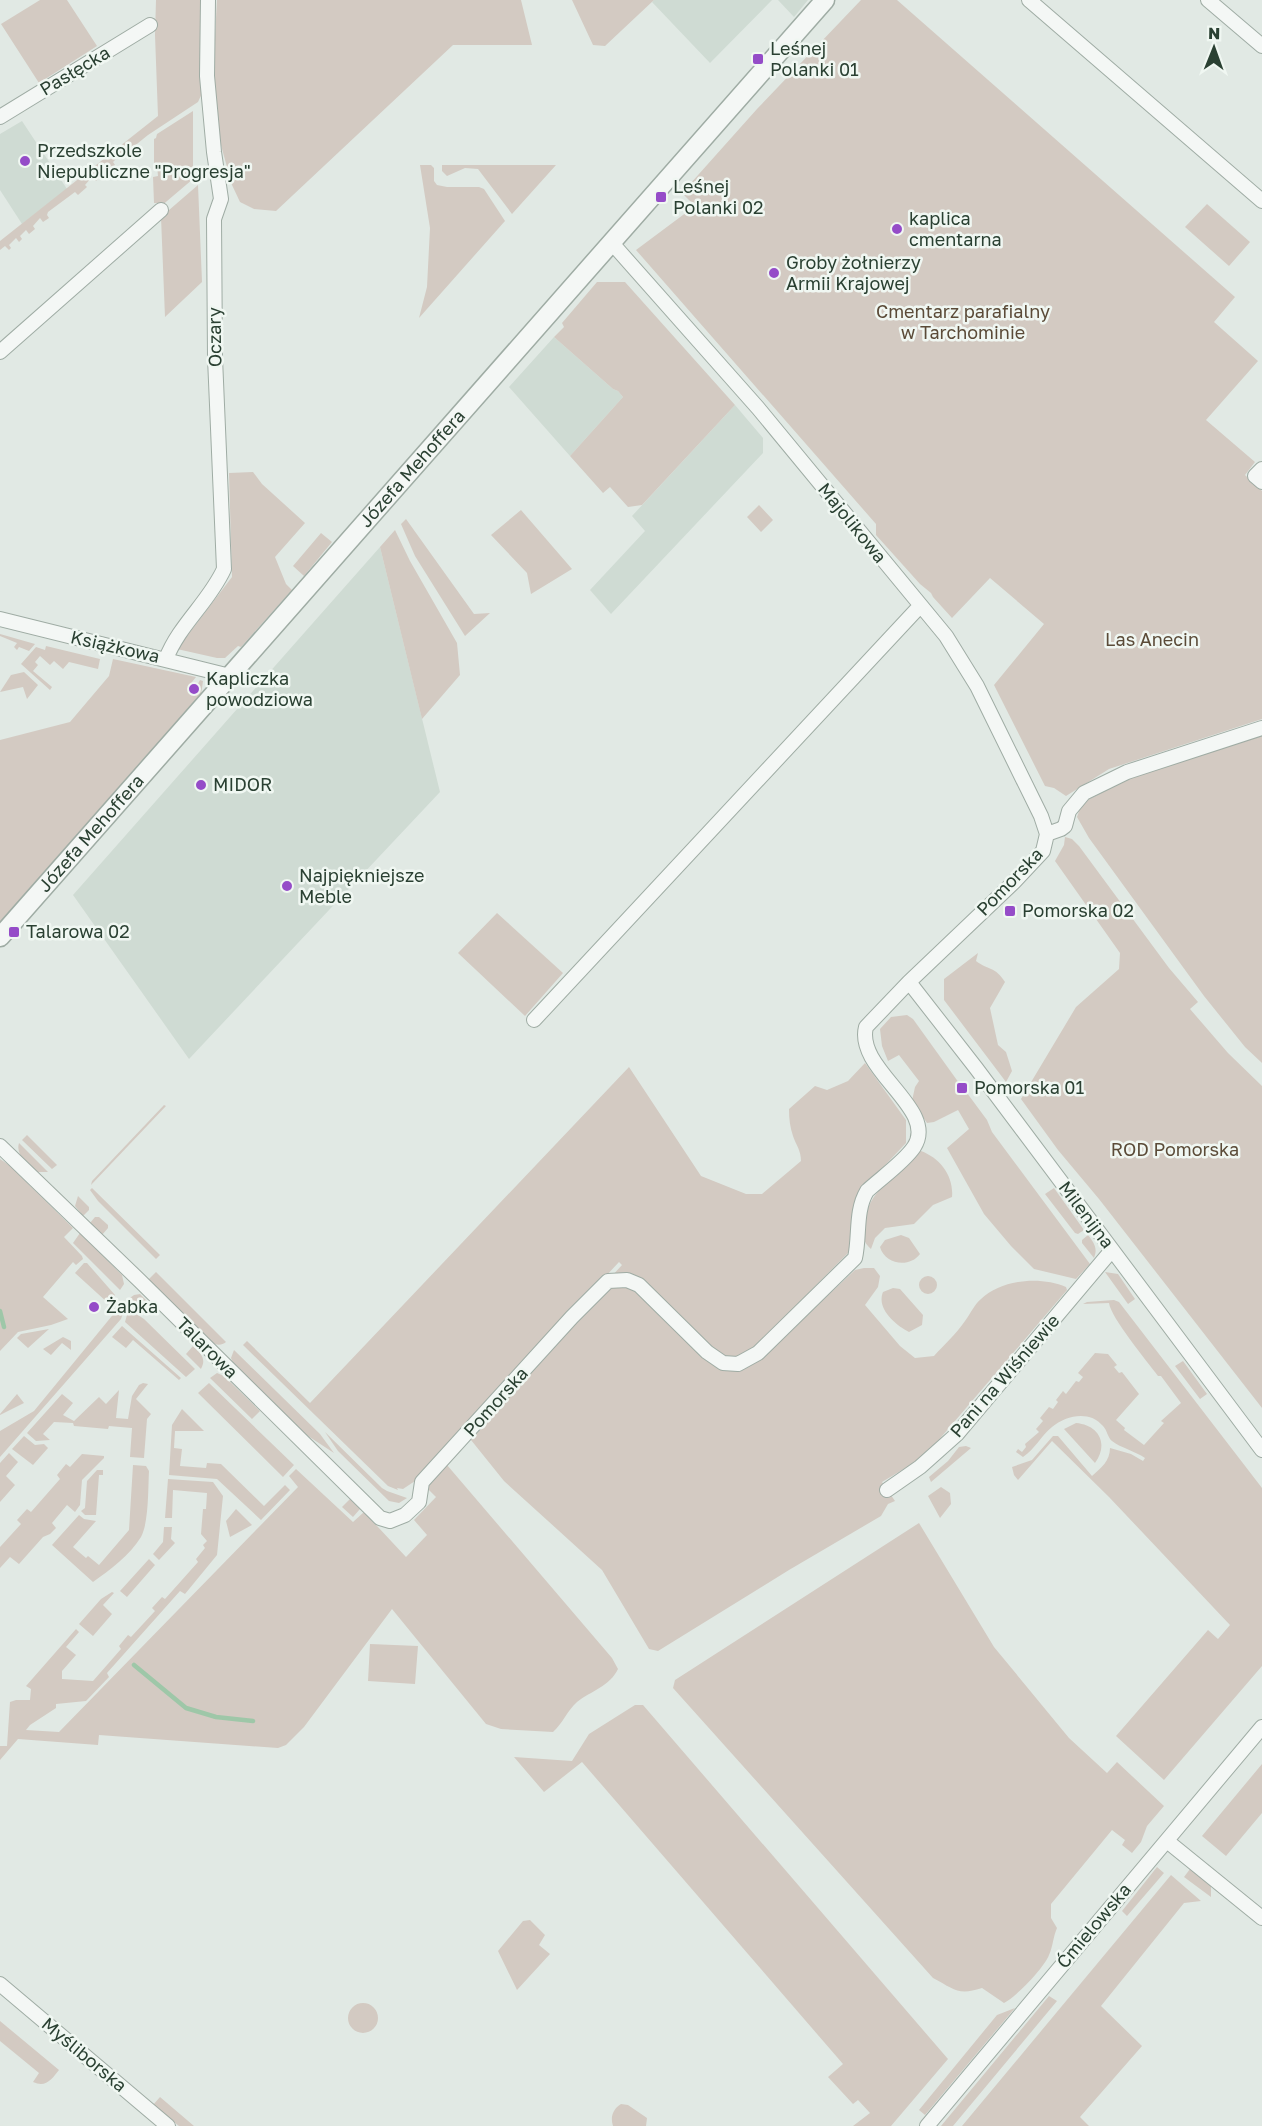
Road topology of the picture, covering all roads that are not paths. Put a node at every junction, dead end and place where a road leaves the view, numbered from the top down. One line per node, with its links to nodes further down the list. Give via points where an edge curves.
1 (208, 0): 14 (street, Oczary, via 207,76 221,199 214,219 214,358 224,569)
2 (825, 0): 10 (street, Józefa Mehoffera)
3 (1029, 0): 8 (street)
4 (1208, 0): 6 (street)
5 (150, 25): 7 (street, Pasłęcka)
6 (1262, 46)
7 (0, 117)
8 (1262, 201)
9 (161, 210): 11 (street)
10 (611, 242): 12 (street, Majolikowa, via 758,408); 15 (street, Józefa Mehoffera)
11 (0, 352)
12 (920, 606): 17 (street, Majolikowa, via 946,636 977,686); 20 (street)
13 (0, 620): 14 (street, Książkowa)
14 (166, 659): 15 (street, Książkowa)
15 (230, 676): 18 (street, Józefa Mehoffera)
16 (1262, 728): 17 (street, Pomorska, via 1127,772 1084,794 1069,811 1065,826)
17 (1047, 834): 19 (street, Pomorska, via 1043,851)
18 (0, 937)
19 (909, 982): 22 (street, Milenijna); 25 (street, Pomorska, via 866,1027 865,1042 870,1056 916,1117 920,1131 913,1148 867,1191 860,1207 855,1258 758,1353 738,1364 723,1363 707,1352 639,1285 627,1280 608,1281 422,1482 418,1502 405,1515)
20 (534, 1020)
21 (0, 1146): 25 (street, Talarowa, via 380,1518)
22 (1112, 1250): 23 (street, Milenijna); 24 (street, Pani na Wiśniewie, via 957,1434)
23 (1262, 1450)
24 (887, 1490)
25 (390, 1521)
26 (1262, 1727): 27 (street, Ćmielowska)
27 (1167, 1841): 28 (street); 31 (street, Ćmielowska)
28 (1262, 1918)
29 (0, 1984): 30 (street, Myśliborska)
30 (168, 2126)
31 (927, 2126)

